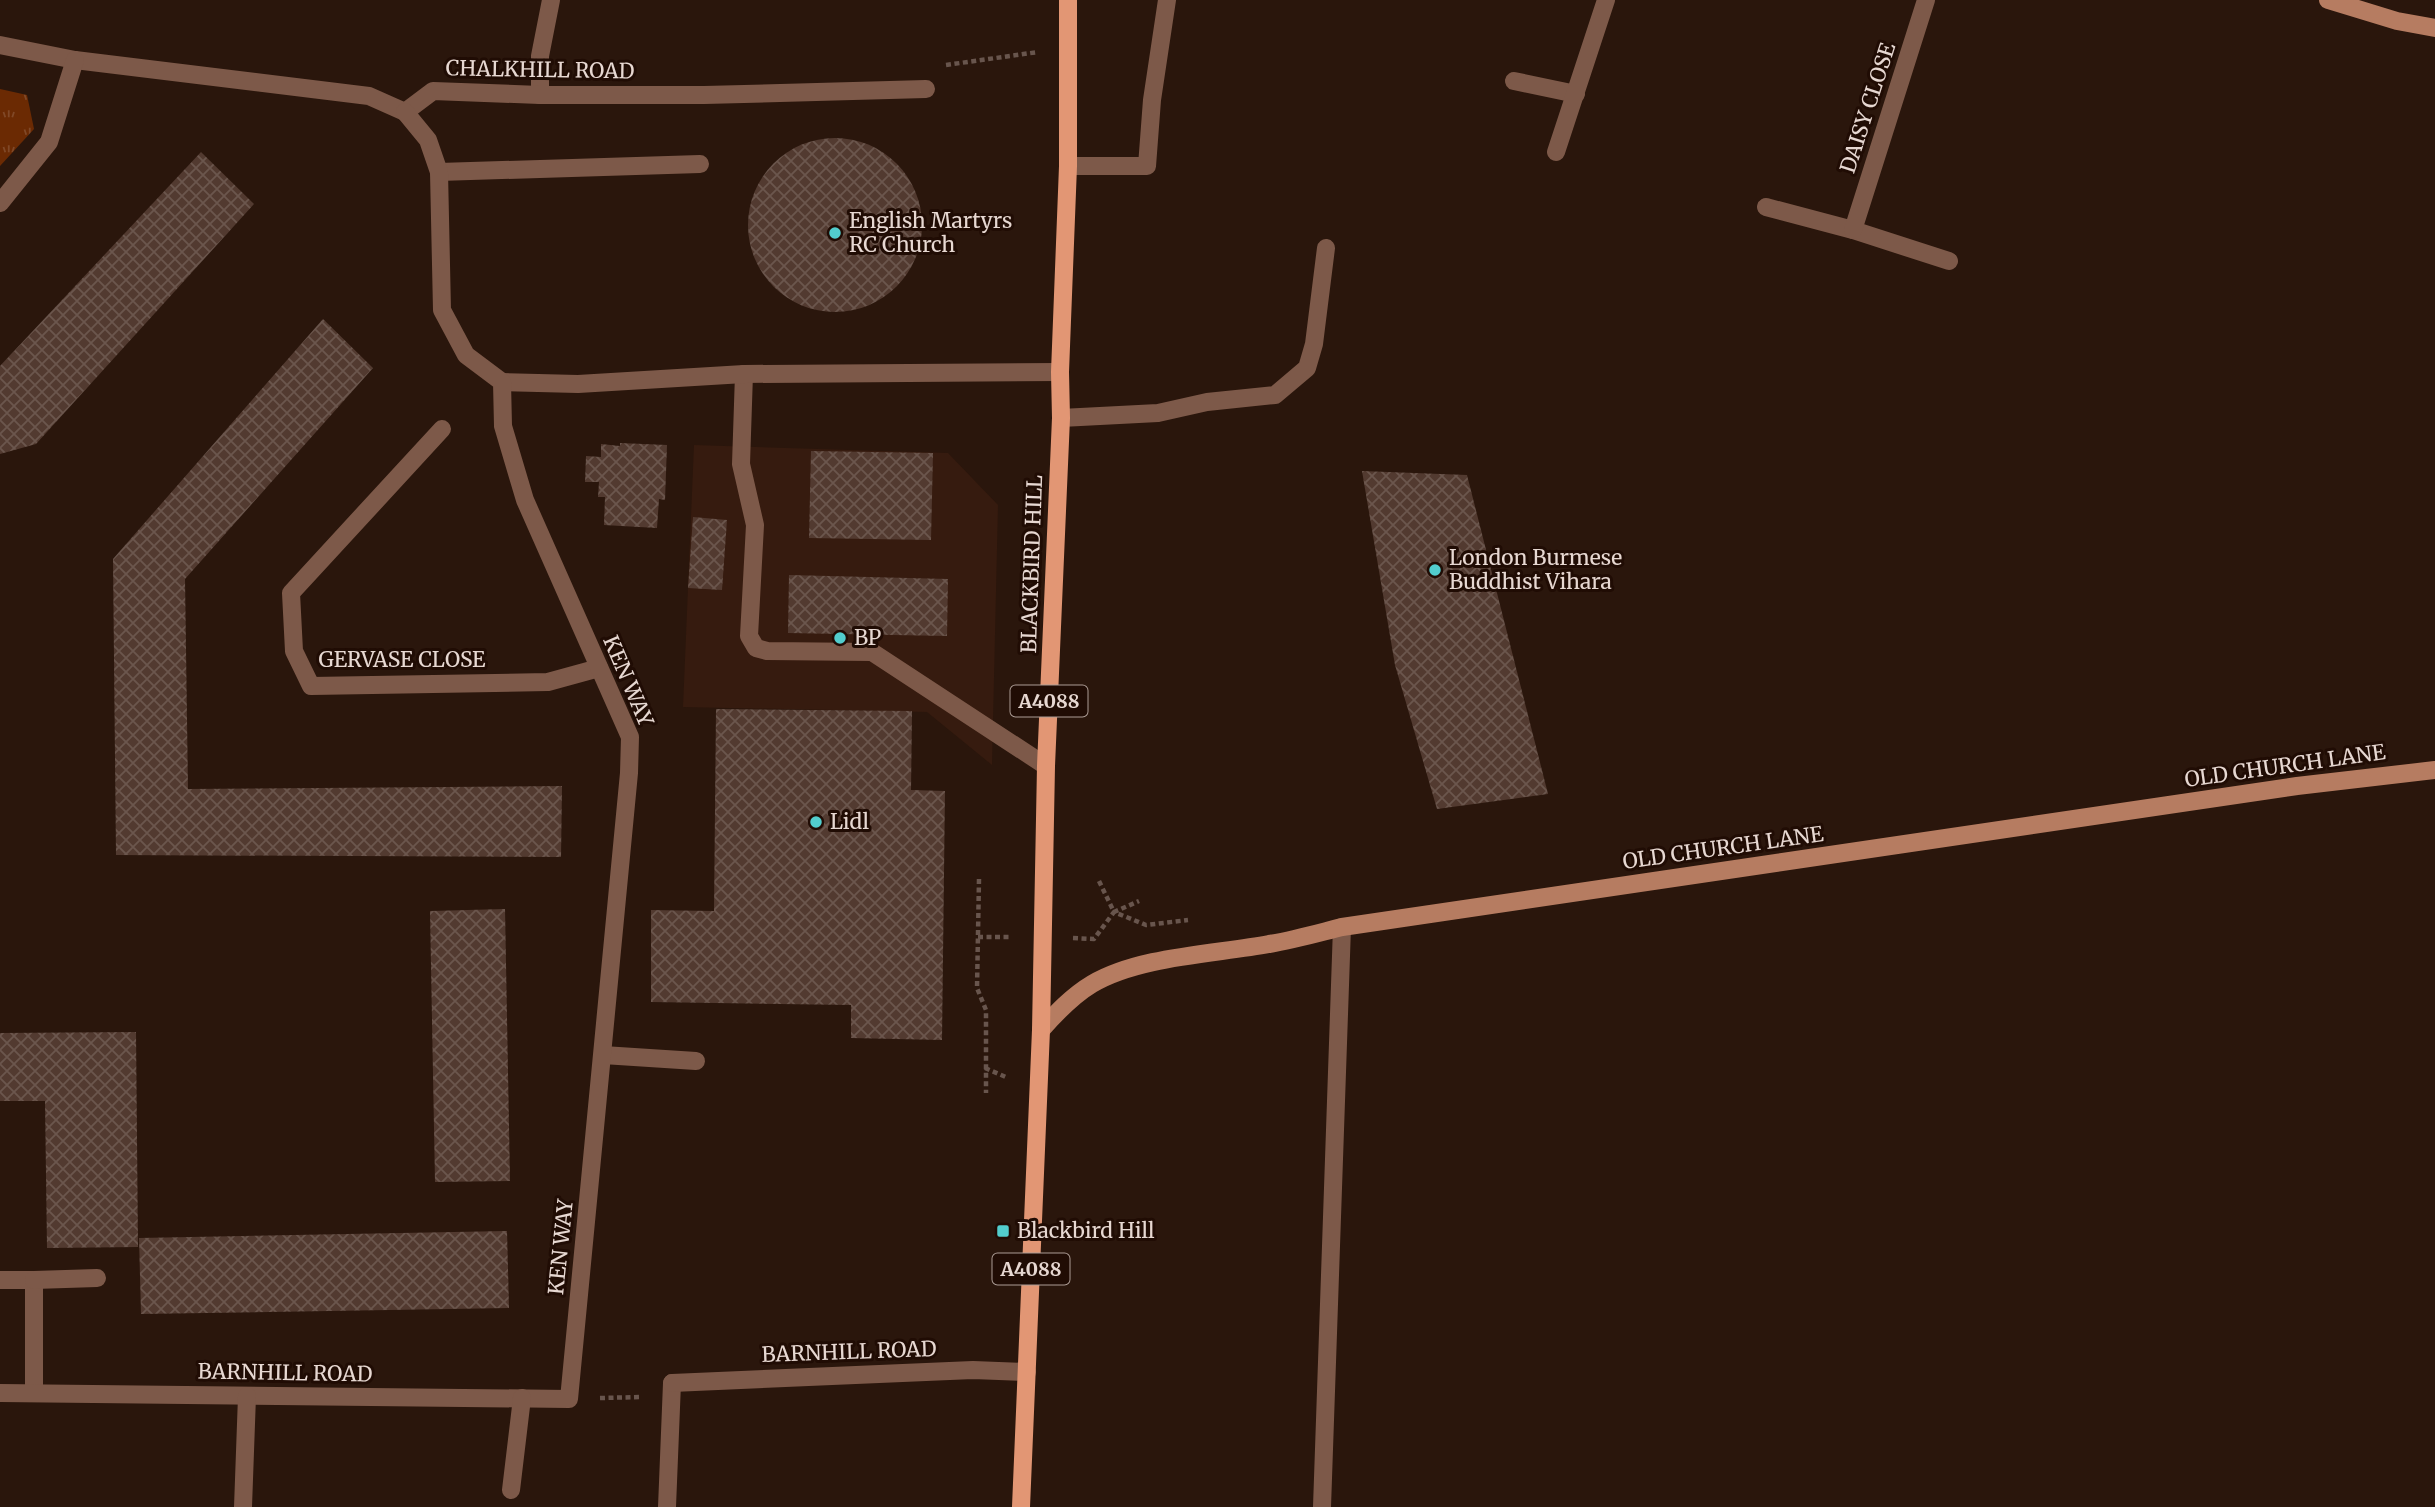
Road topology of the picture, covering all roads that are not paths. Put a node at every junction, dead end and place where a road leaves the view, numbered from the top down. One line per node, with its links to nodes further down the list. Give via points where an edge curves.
1 (551, 0): 13 (street, via 540,57)
2 (1068, 0): 17 (main road, BLACKBIRD HILL / A4088)
3 (1167, 0): 17 (street, via 1147,166)
4 (1606, 0): 12 (street)
5 (1926, 0): 21 (street, DAISY CLOSE)
6 (2328, 0): 7 (main road)
7 (2435, 28)
8 (0, 45): 9 (street)
9 (75, 60): 14 (street, via 369,96); 19 (street, via 49,142)
10 (1514, 81): 12 (street)
11 (926, 89): 13 (street, CHALKHILL ROAD)
12 (1576, 94): 15 (street)
13 (540, 95): 14 (street, CHALKHILL ROAD, via 433,91)
14 (405, 112): 18 (street, via 428,140)
15 (1556, 152)
16 (700, 164): 18 (street)
17 (1068, 166): 24 (main road, BLACKBIRD HILL / A4088)
18 (439, 172): 26 (street, via 442,310 466,355)
19 (0, 203)
20 (1766, 207): 21 (street)
21 (1853, 230): 23 (street)
22 (1326, 248): 27 (street, via 1307,368 1275,395 1158,412)
23 (1949, 261)
24 (1060, 372): 25 (street); 27 (main road, BLACKBIRD HILL / A4088)
25 (744, 374): 26 (street, via 578,384); 30 (street, via 741,464 755,525 750,636 756,648 872,652)
26 (502, 382): 29 (street, KEN WAY, via 503,426 525,500)
27 (1061, 418): 30 (main road, BLACKBIRD HILL / A4088)
28 (442, 429): 29 (street, GERVASE CLOSE, via 291,593 294,651 311,686 548,682)
29 (599, 668): 34 (street, KEN WAY, via 630,737)
30 (1046, 766): 33 (main road, BLACKBIRD HILL / A4088)
31 (2435, 770): 32 (main road, OLD CHURCH LANE, via 2283,788)
32 (1342, 927): 33 (main road, OLD CHURCH LANE, via 1121,971 1078,993); 49 (street)
33 (1041, 1031): 39 (main road, BLACKBIRD HILL / A4088)
34 (603, 1055): 35 (street); 44 (street, KEN WAY)
35 (696, 1061)
36 (97, 1278): 38 (street)
37 (0, 1280): 38 (street)
38 (34, 1280): 41 (street)
39 (1027, 1372): 47 (street, BARNHILL ROAD, via 973,1370 673,1389); 48 (main road, BLACKBIRD HILL / A4088)
40 (0, 1393): 41 (street, BARNHILL ROAD)
41 (34, 1393): 42 (street, BARNHILL ROAD)
42 (247, 1396): 43 (street, BARNHILL ROAD); 46 (street)
43 (522, 1398): 44 (street, BARNHILL ROAD); 45 (street)
44 (569, 1399)
45 (511, 1490)
46 (243, 1507)
47 (667, 1507)
48 (1021, 1507)
49 (1322, 1507)

